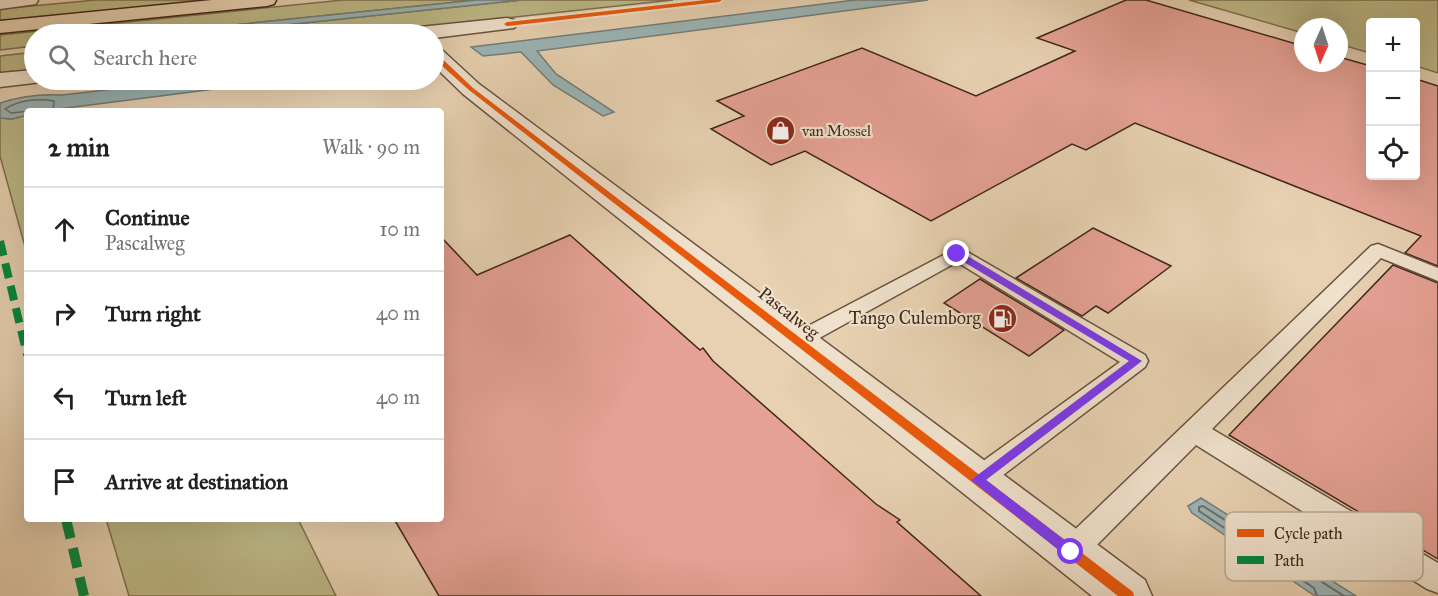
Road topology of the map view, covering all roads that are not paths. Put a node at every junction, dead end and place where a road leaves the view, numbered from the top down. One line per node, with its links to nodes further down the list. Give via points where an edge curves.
1 (29, 0): 3 (street)
2 (267, 0): 4 (main road)
3 (0, 3)
4 (30, 24)
5 (507, 24): 8 (street)
6 (24, 25): 7 (main road)
7 (0, 27)
8 (444, 35)
9 (444, 65): 13 (street, Pascalweg)
10 (24, 77): 11 (street)
11 (0, 80)
12 (1438, 275): 14 (lane, via 1378,250)
13 (797, 341): 15 (street, Pascalweg); 15 (lane, via 957,254 1137,361)
14 (1194, 431): 16 (lane); 17 (lane)
15 (977, 480): 17 (street, Pascalweg)
16 (1328, 512)
17 (1071, 552): 20 (street, Pascalweg)
18 (1423, 570): 19 (lane)
19 (1438, 579)
20 (1128, 596)

